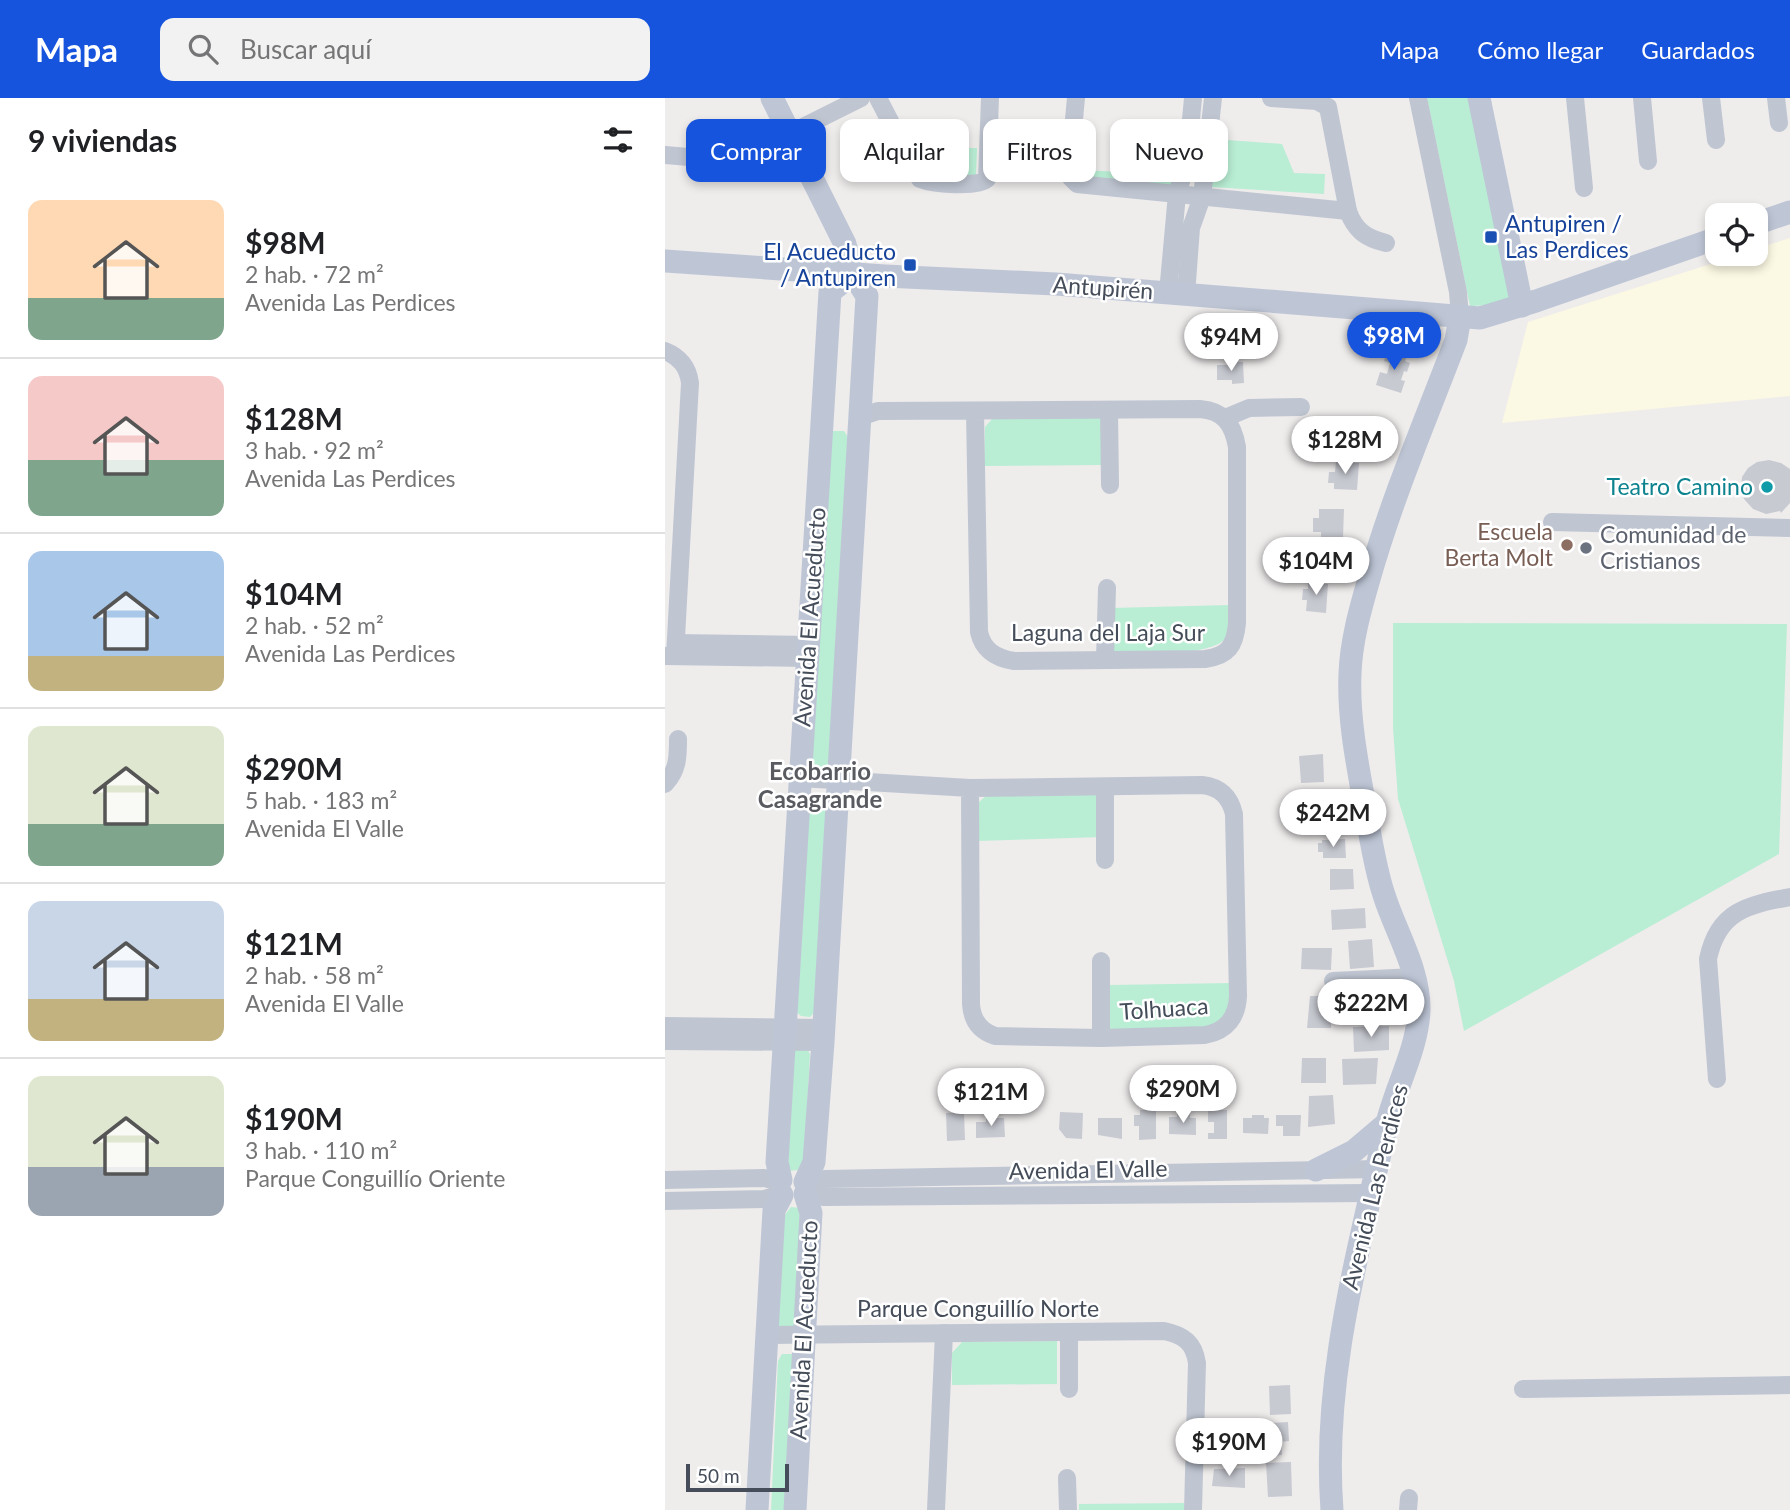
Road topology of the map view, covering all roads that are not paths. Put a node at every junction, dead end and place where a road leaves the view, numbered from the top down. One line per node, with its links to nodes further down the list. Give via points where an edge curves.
1 (772, 98): 15 (street, Avenida El Acueducto)
2 (861, 98): 16 (street)
3 (878, 98): 4 (street, via 920,179 967,185 987,179)
4 (991, 98)
5 (1076, 98): 24 (street, via 1069,172 1075,182)
6 (1193, 98): 24 (street, via 1187,162)
7 (1213, 98): 25 (street)
8 (1271, 98): 26 (street, via 1317,101 1328,107)
9 (1418, 98): 35 (street, Avenida Las Perdices)
10 (1479, 98): 34 (street)
11 (1575, 98): 23 (street)
12 (1642, 98): 21 (street)
13 (1711, 98): 18 (street)
14 (1776, 98): 17 (street)
15 (782, 119)
16 (819, 119)
17 (1779, 123)
18 (1716, 140)
19 (665, 155): 20 (street)
20 (686, 157)
21 (1648, 161)
22 (814, 182): 32 (street, Avenida El Acueducto, via 845,244)
23 (1584, 188)
24 (1177, 194): 25 (street); 33 (street)
25 (1202, 197): 26 (street); 33 (street)
26 (1348, 211): 30 (street, via 1354,226 1370,239)
27 (1790, 212): 28 (street)
28 (1768, 220)
29 (1705, 241): 34 (street, Antupirén)
30 (1386, 243)
31 (665, 261): 32 (street, Antupirén)
32 (853, 274): 33 (street, Antupirén); 39 (street, Avenida El Acueducto, via 830,292); 40 (street, Avenida El Acueducto, via 867,296)
33 (1177, 294): 35 (street, Antupirén)
34 (1523, 306): 35 (street, Antupirén, via 1492,316)
35 (1460, 317): 60 (street, Avenida Las Perdices, via 1382,535 1358,620 1350,671 1351,721 1375,857 1384,896)
36 (665, 351): 46 (street, via 682,362 690,383)
37 (1301, 407): 42 (street, via 1249,408)
38 (1109, 410): 41 (street); 42 (street, via 1200,409); 43 (street)
39 (823, 416): 40 (street); 48 (street, Avenida El Acueducto)
40 (860, 417): 41 (street, via 878,411); 54 (street, Avenida El Acueducto)
41 (975, 418): 50 (street, Laguna del Laja Sur, via 979,632 986,649 1014,661)
42 (1225, 418): 50 (street, Laguna del Laja Sur, via 1237,447 1237,623 1231,648 1205,659)
43 (1110, 485)
44 (1552, 522): 45 (street)
45 (1790, 528)
46 (672, 556): 49 (street)
47 (1107, 588): 50 (street)
48 (808, 651): 49 (street); 53 (street, Avenida El Acueducto)
49 (672, 652)
50 (1105, 659)
51 (678, 739): 52 (street, via 677,766)
52 (665, 784)
53 (800, 784): 54 (street); 63 (street, Avenida El Acueducto)
54 (836, 786): 56 (street); 64 (street, Avenida El Acueducto)
55 (1105, 787): 56 (street, Tolhuaca); 57 (street); 65 (street, Tolhuaca, via 1208,786 1230,802 1234,814 1238,996 1234,1017 1212,1034)
56 (970, 794): 65 (street, Tolhuaca, via 971,1004 977,1024 995,1036)
57 (1105, 860)
58 (1790, 897): 67 (street, via 1742,908 1720,928 1711,944 1708,959)
59 (1101, 961): 65 (street)
60 (1415, 977): 61 (street); 68 (street, Avenida Las Perdices, via 1416,1030)
61 (1333, 981)
62 (665, 1026): 63 (street)
63 (785, 1035): 64 (street); 66 (street); 74 (street, Avenida El Acueducto, via 777,1161)
64 (823, 1035): 74 (street, Avenida El Acueducto, via 814,1162)
65 (1101, 1038)
66 (665, 1041)
67 (1717, 1079)
68 (1387, 1124): 69 (street, Avenida Las Perdices); 70 (street, via 1354,1151)
69 (1378, 1169): 70 (street, Avenida El Valle); 75 (street, Avenida Las Perdices)
70 (1316, 1170): 71 (street, Avenida El Valle)
71 (1129, 1174): 72 (street, Avenida El Valle); 76 (street)
72 (992, 1176): 74 (street, Avenida El Valle, via 825,1179); 77 (street)
73 (665, 1180): 74 (street, Avenida El Valle, via 764,1178)
74 (793, 1188): 77 (street, Avenida El Valle, via 820,1197); 78 (street, Avenida El Valle, via 764,1199); 81 (street, Avenida El Acueducto, via 811,1213); 82 (street, Avenida El Acueducto, via 774,1210)
75 (1372, 1193): 76 (street, Avenida El Valle); 92 (street, Avenida Las Perdices, via 1335,1374 1329,1463)
76 (1129, 1194): 77 (street, Avenida El Valle)
77 (992, 1196)
78 (665, 1201)
79 (1069, 1333): 80 (street, Parque Conguillío Norte); 84 (street); 91 (street, Parque Conguillío Norte, via 1164,1331 1187,1340 1197,1363)
80 (944, 1339): 81 (street, Parque Conguillío Norte); 89 (street)
81 (803, 1340): 82 (street, Parque Conguillío Norte); 88 (street, Avenida El Acueducto)
82 (767, 1341): 87 (street, Avenida El Acueducto)
83 (1790, 1385): 85 (street)
84 (1069, 1390)
85 (1523, 1390)
86 (1067, 1478): 90 (street)
87 (757, 1510)
88 (795, 1510)
89 (936, 1510)
90 (1068, 1510)
91 (1193, 1510)
92 (1332, 1510)

